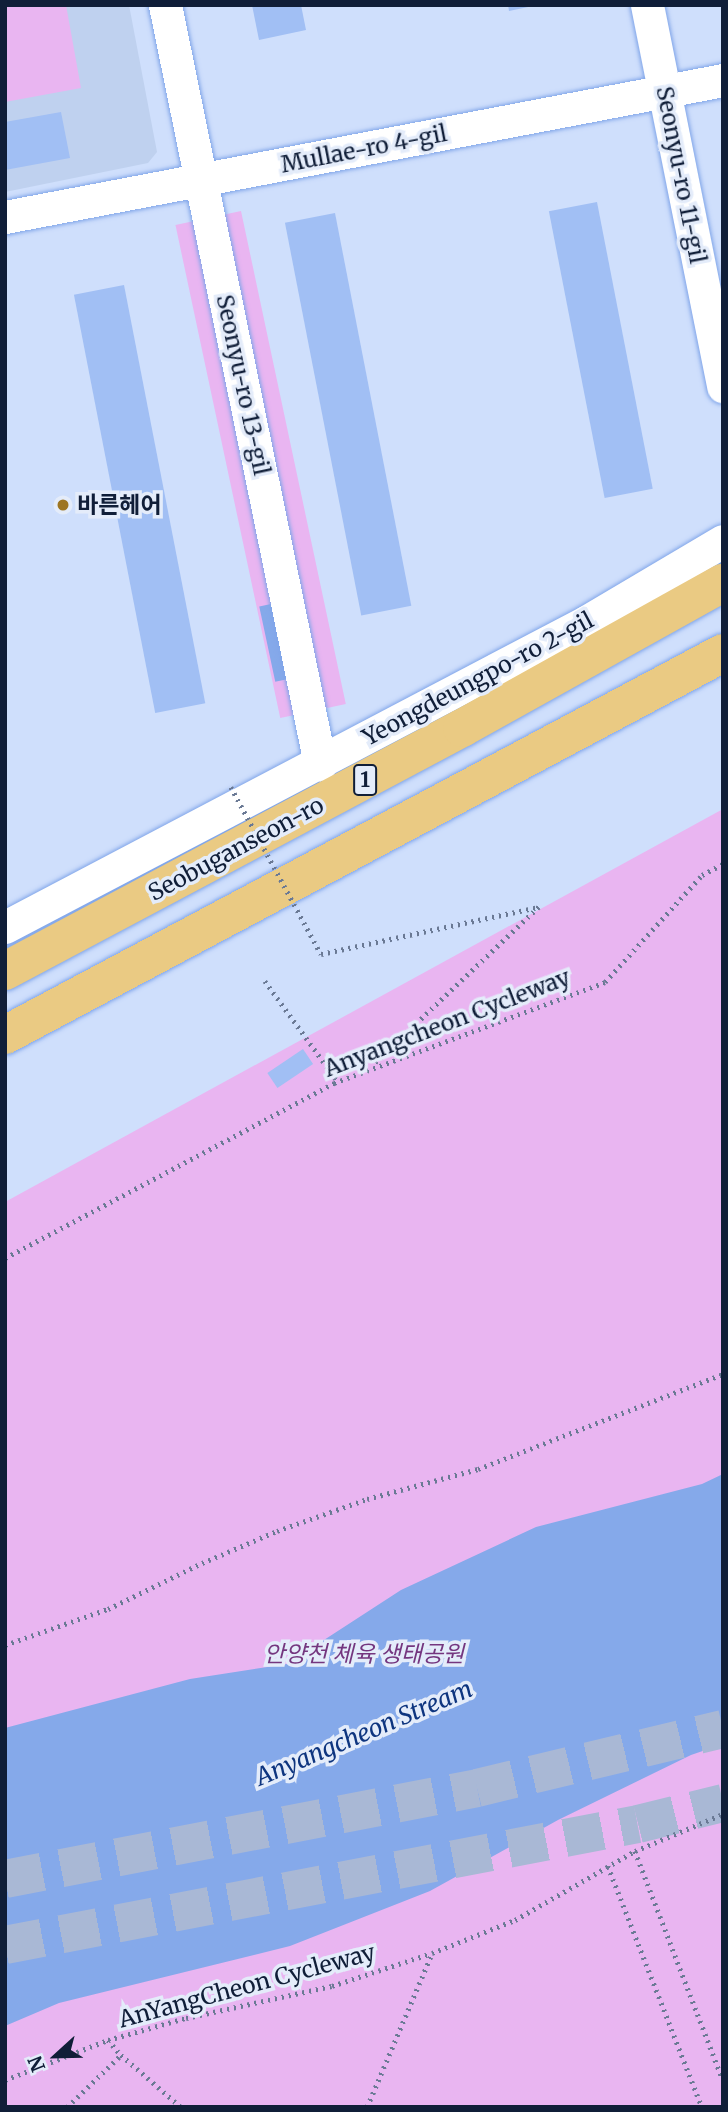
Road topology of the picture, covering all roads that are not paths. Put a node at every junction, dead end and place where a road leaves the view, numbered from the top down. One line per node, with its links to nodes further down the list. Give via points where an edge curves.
1 (165, 5): 5 (street, Seonyu-ro 13-gil)
2 (647, 5): 4 (street, Seonyu-ro 11-gil)
3 (723, 80): 4 (street, Mullae-ro 4-gil)
4 (664, 92): 5 (street, Mullae-ro 4-gil); 7 (street, Seonyu-ro 11-gil)
5 (201, 180): 6 (street, Mullae-ro 4-gil); 11 (street, Seonyu-ro 13-gil)
6 (5, 217)
7 (723, 386)
8 (723, 541): 11 (street, Yeongdeungpo-ro 2-gil, via 586,622)
9 (723, 583): 13 (main road, Seobuganseon-ro / 1, via 463,728)
10 (723, 653): 14 (main road)
11 (320, 764): 12 (street, Yeongdeungpo-ro 2-gil)
12 (5, 927)
13 (5, 971)
14 (5, 1035)

